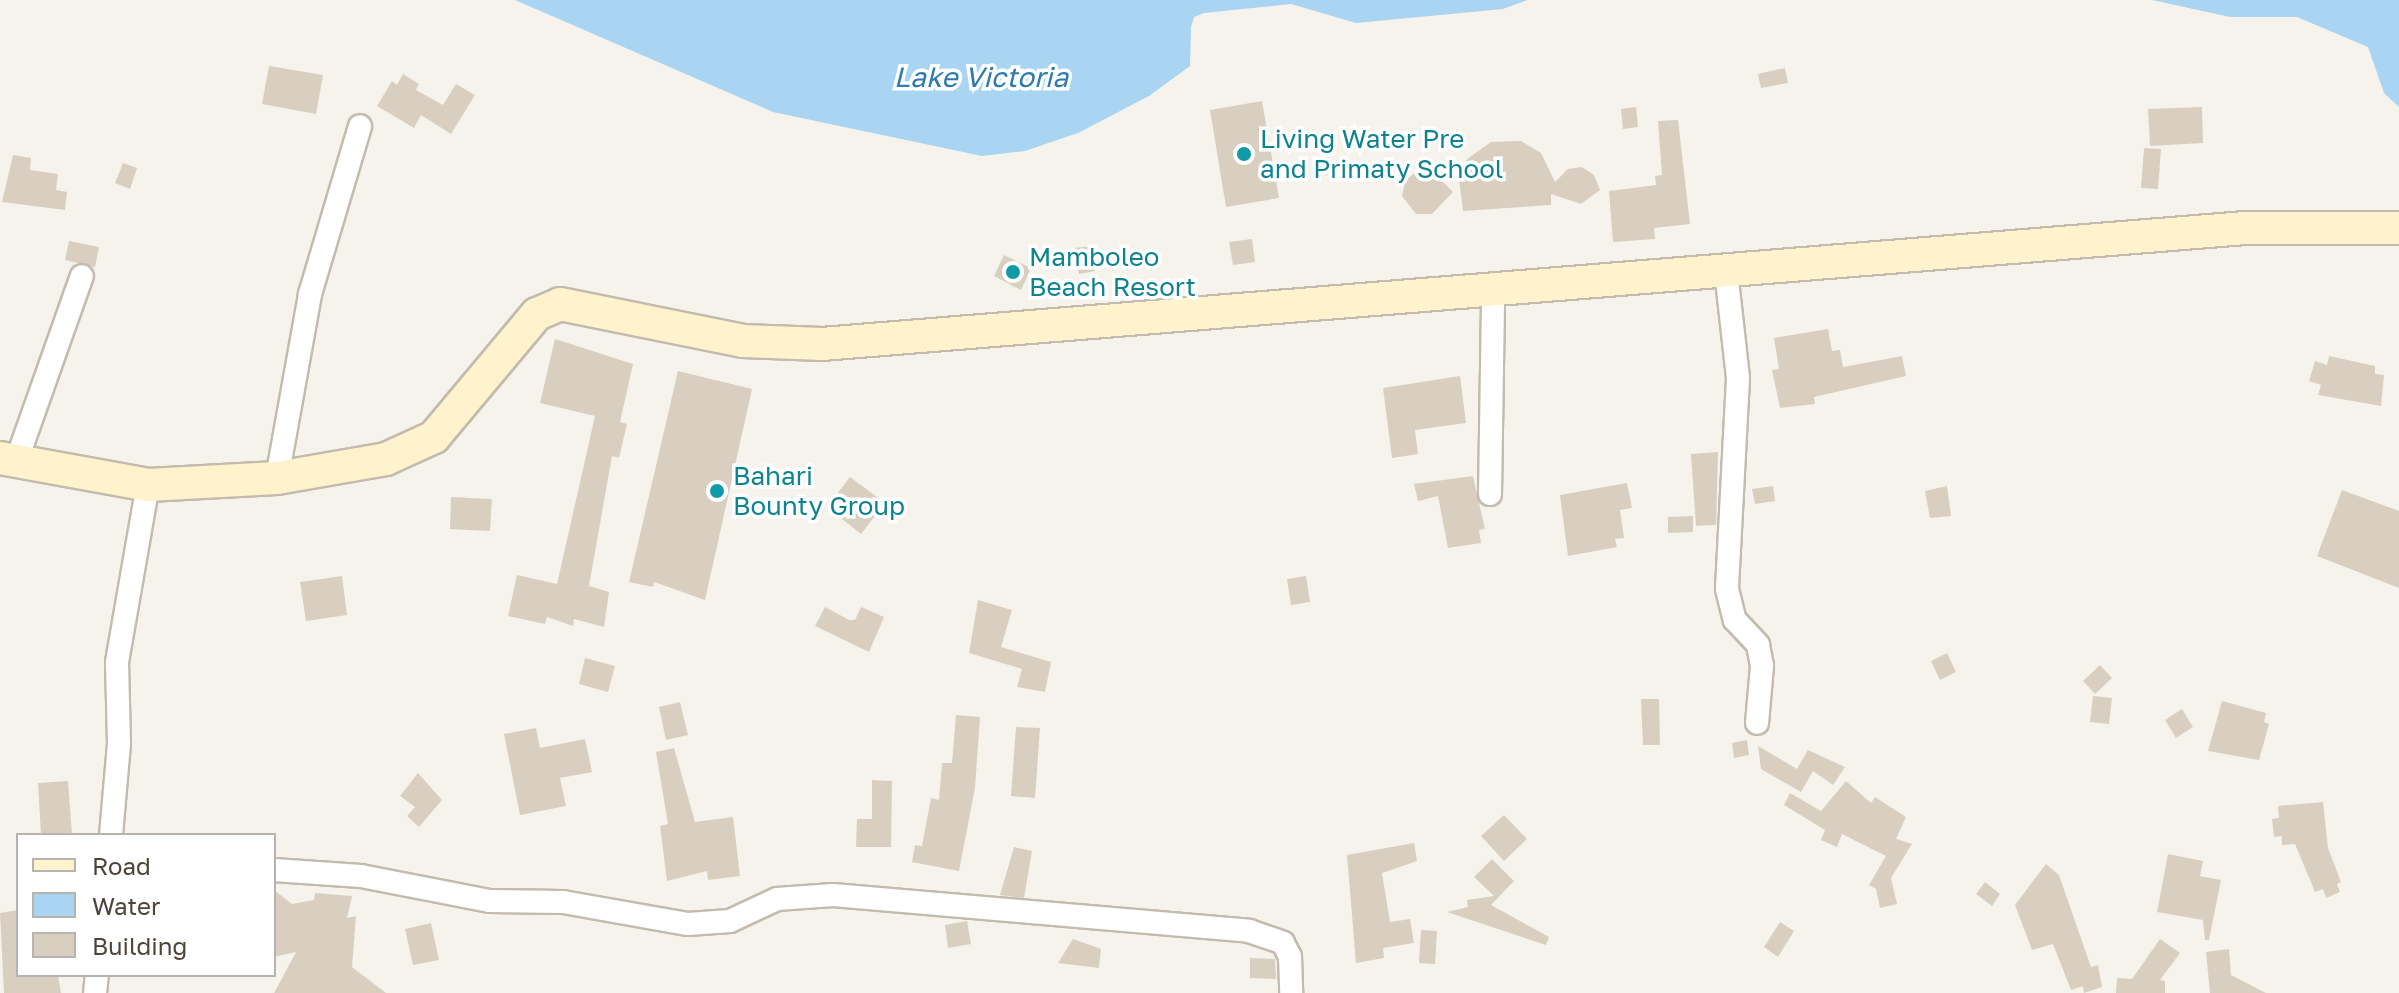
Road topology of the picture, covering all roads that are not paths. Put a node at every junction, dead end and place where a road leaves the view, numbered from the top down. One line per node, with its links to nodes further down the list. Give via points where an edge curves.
1 (360, 126): 7 (street, via 310,294)
2 (2399, 228): 3 (street, via 2246,228)
3 (1726, 271): 5 (street); 10 (street, via 1738,378 1727,589 1735,620 1758,645 1762,666)
4 (82, 276): 6 (street)
5 (1493, 292): 7 (street, via 822,344 743,341 548,306 434,437 414,450); 9 (street)
6 (8, 460): 8 (street)
7 (277, 478): 8 (street)
8 (148, 485): 11 (street, via 117,662)
9 (1490, 494)
10 (1757, 723)
11 (117, 830)
12 (276, 870): 13 (street, via 361,876 490,901 563,902 688,924 730,921 795,895 833,895 1249,931 1283,943 1290,957)
13 (1291, 993)

